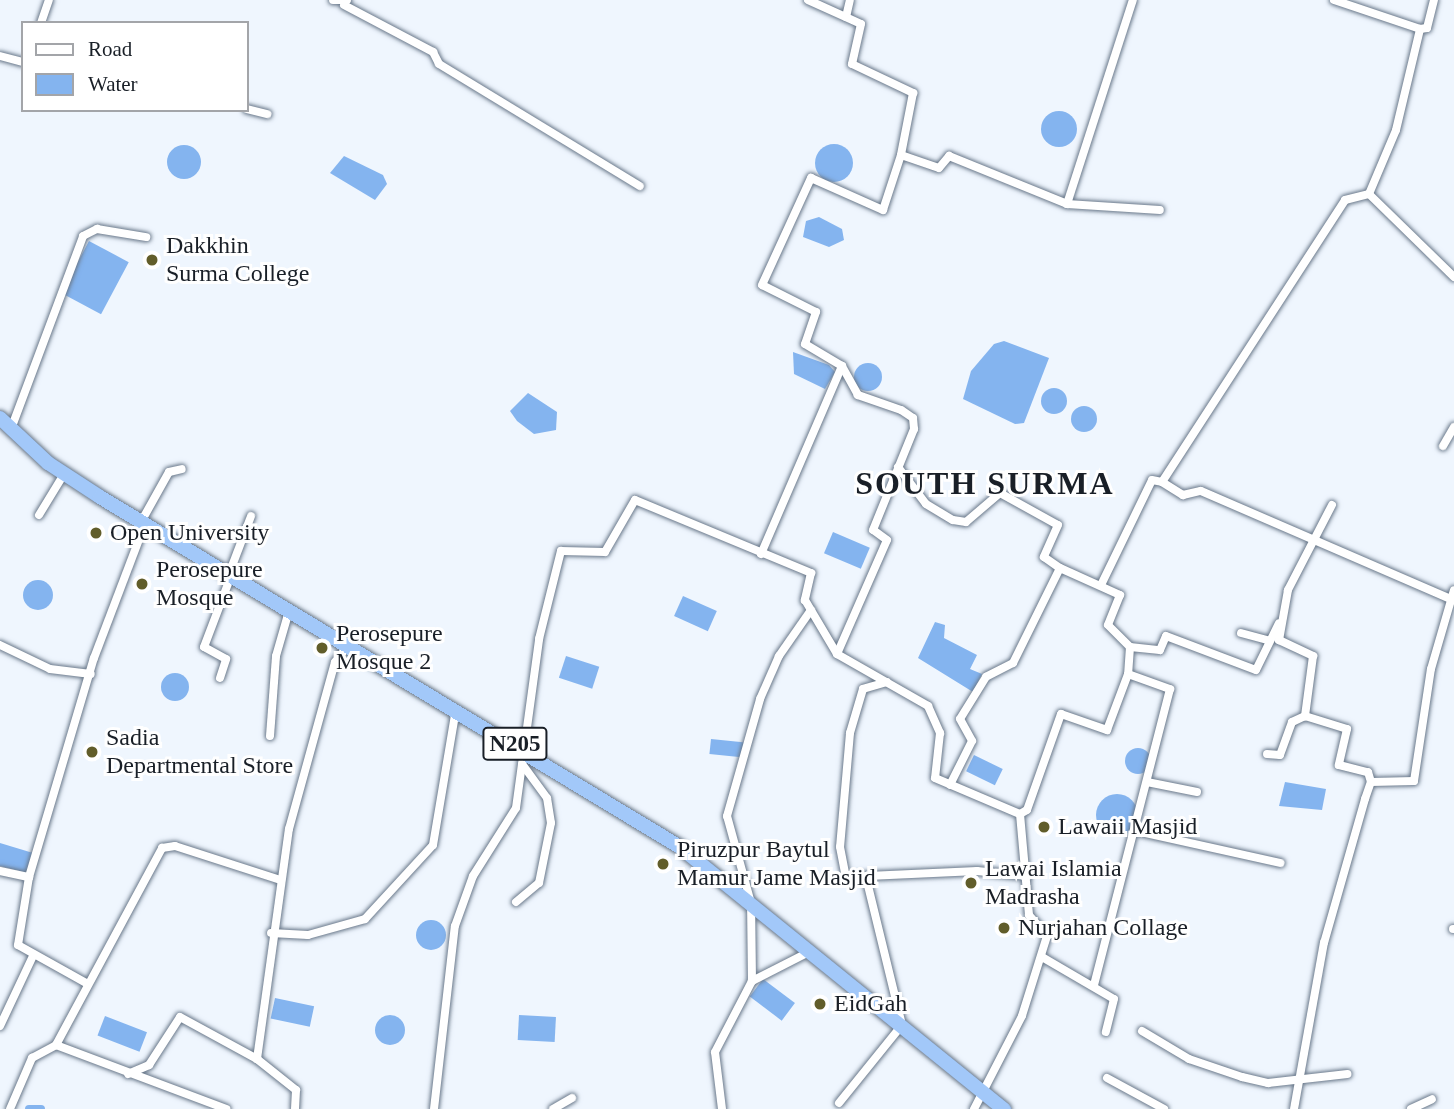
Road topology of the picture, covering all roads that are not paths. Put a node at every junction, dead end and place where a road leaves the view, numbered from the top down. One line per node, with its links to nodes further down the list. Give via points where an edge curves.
1 (49, 0): 10 (street)
2 (333, 0): 8 (street)
3 (808, 0): 9 (street)
4 (850, 0): 9 (street)
5 (1133, 0): 19 (street)
6 (1334, 0): 11 (street)
7 (1434, 0): 11 (street, via 1427,27)
8 (346, 2): 17 (street, via 433,52 439,64)
9 (846, 17): 16 (street, via 861,24 852,64 913,93)
10 (42, 21)
11 (1420, 29): 18 (street, via 1396,130)
12 (0, 56): 13 (street)
13 (21, 61)
14 (248, 109): 15 (street)
15 (267, 114)
16 (901, 155): 19 (street, via 939,168 949,156); 23 (street, via 883,210 810,178 762,285 816,312 805,344)
17 (640, 186)
18 (1369, 194): 22 (street); 31 (street, via 1345,200)
19 (1066, 204): 20 (street)
20 (1160, 210)
21 (146, 237): 26 (street, via 97,229 83,236)
22 (1454, 277)
23 (842, 366): 28 (street, via 858,395 913,418); 37 (street)
24 (0, 418): 26 (highway, N205)
25 (1454, 427): 27 (street)
26 (11, 429): 30 (highway, N205)
27 (1443, 446)
28 (898, 467): 38 (street, via 926,505 953,520 965,522 1000,493 1058,525 1044,557); 51 (street, via 873,530 887,540)
29 (182, 468): 35 (street, via 169,472)
30 (64, 474): 33 (street); 35 (highway, N205)
31 (1162, 482): 36 (street, via 1183,495 1201,491); 40 (street, via 1152,481 1125,525)
32 (1332, 505): 36 (street)
33 (39, 515)
34 (250, 516): 39 (street)
35 (143, 523): 39 (highway, N205); 52 (street)
36 (1313, 544): 42 (street); 45 (street)
37 (761, 554): 43 (street, via 811,573 805,600); 60 (street, via 635,500 605,552 561,551 539,639)
38 (1060, 568): 40 (street); 63 (street, via 1013,663 986,677 960,719 972,741)
39 (230, 575): 44 (highway, N205); 54 (street, via 204,647 226,659)
40 (1102, 583): 50 (street, via 1121,596 1108,625)
41 (1454, 590): 42 (street)
42 (1451, 599): 62 (street, via 1431,669 1414,781)
43 (811, 610): 51 (street); 74 (street, via 779,656 760,699 727,816)
44 (289, 611): 49 (highway, N205); 58 (street, via 276,656)
45 (1279, 623): 47 (street); 57 (street, via 1285,646 1313,656)
46 (1241, 633): 47 (street)
47 (1268, 640): 50 (street, via 1256,670 1166,636 1160,649)
48 (0, 645): 52 (street, via 50,669)
49 (348, 646): 56 (highway, N205); 72 (street, via 335,662)
50 (1130, 647): 53 (street)
51 (837, 654): 55 (street)
52 (91, 674): 70 (street)
53 (1128, 674): 61 (street, via 1170,689); 65 (street, via 1107,730 1061,714 1027,810)
54 (220, 678)
55 (887, 682): 63 (street, via 928,706 940,733 935,778); 71 (street, via 863,689 844,767 840,847 846,877)
56 (456, 709): 60 (highway, N205); 75 (street, via 433,845 365,919 308,935)
57 (1305, 716): 59 (street, via 1292,722 1280,755); 62 (street, via 1347,729 1339,765 1368,772)
58 (270, 736)
59 (1267, 754)
60 (523, 757): 73 (street, via 547,798 551,823 539,883); 74 (highway, N205, via 680,847); 99 (street, via 516,808 473,876 455,926)
61 (1147, 782): 64 (street); 66 (street)
62 (1371, 782): 91 (street, via 1324,943)
63 (950, 785): 65 (street)
64 (1197, 792)
65 (1020, 814): 69 (street, via 1018,845)
66 (1136, 831): 67 (street); 81 (street)
67 (1280, 863)
68 (0, 871): 70 (street)
69 (1028, 876): 71 (street, via 978,871); 78 (street, via 1029,915 1047,936)
70 (29, 877): 77 (street, via 17,933 18,945)
71 (866, 877): 82 (street)
72 (280, 880): 75 (street); 80 (street, via 174,846 162,848)
73 (516, 902)
74 (751, 903): 76 (highway, N205); 79 (street)
75 (271, 933): 87 (street)
76 (811, 951): 79 (street); 82 (highway, N205)
77 (33, 956): 80 (street); 83 (street)
78 (1042, 957): 81 (street); 92 (street, via 1021,1016)
79 (752, 981): 101 (street, via 715,1052)
80 (88, 984): 86 (street)
81 (1094, 985): 85 (street, via 1114,999)
82 (902, 1025): 92 (highway, N205); 95 (street)
83 (0, 1026)
84 (1142, 1031): 91 (street, via 1218,1072 1268,1083)
85 (1106, 1032)
86 (56, 1045): 88 (street); 96 (street, via 32,1058)
87 (257, 1059): 88 (street, via 180,1017 149,1065); 98 (street, via 296,1090)
88 (128, 1074): 97 (street)
89 (1347, 1074): 91 (street)
90 (1107, 1078): 104 (street)
91 (1295, 1080): 105 (street)
92 (981, 1092): 102 (street); 103 (highway, N205)
93 (572, 1098): 100 (street)
94 (1432, 1099): 106 (street)
95 (839, 1103)
96 (10, 1109)
97 (226, 1109)
98 (295, 1109)
99 (434, 1109)
100 (553, 1109)
101 (722, 1109)
102 (974, 1109)
103 (1004, 1109)
104 (1164, 1109)
105 (1294, 1109)
106 (1411, 1109)

